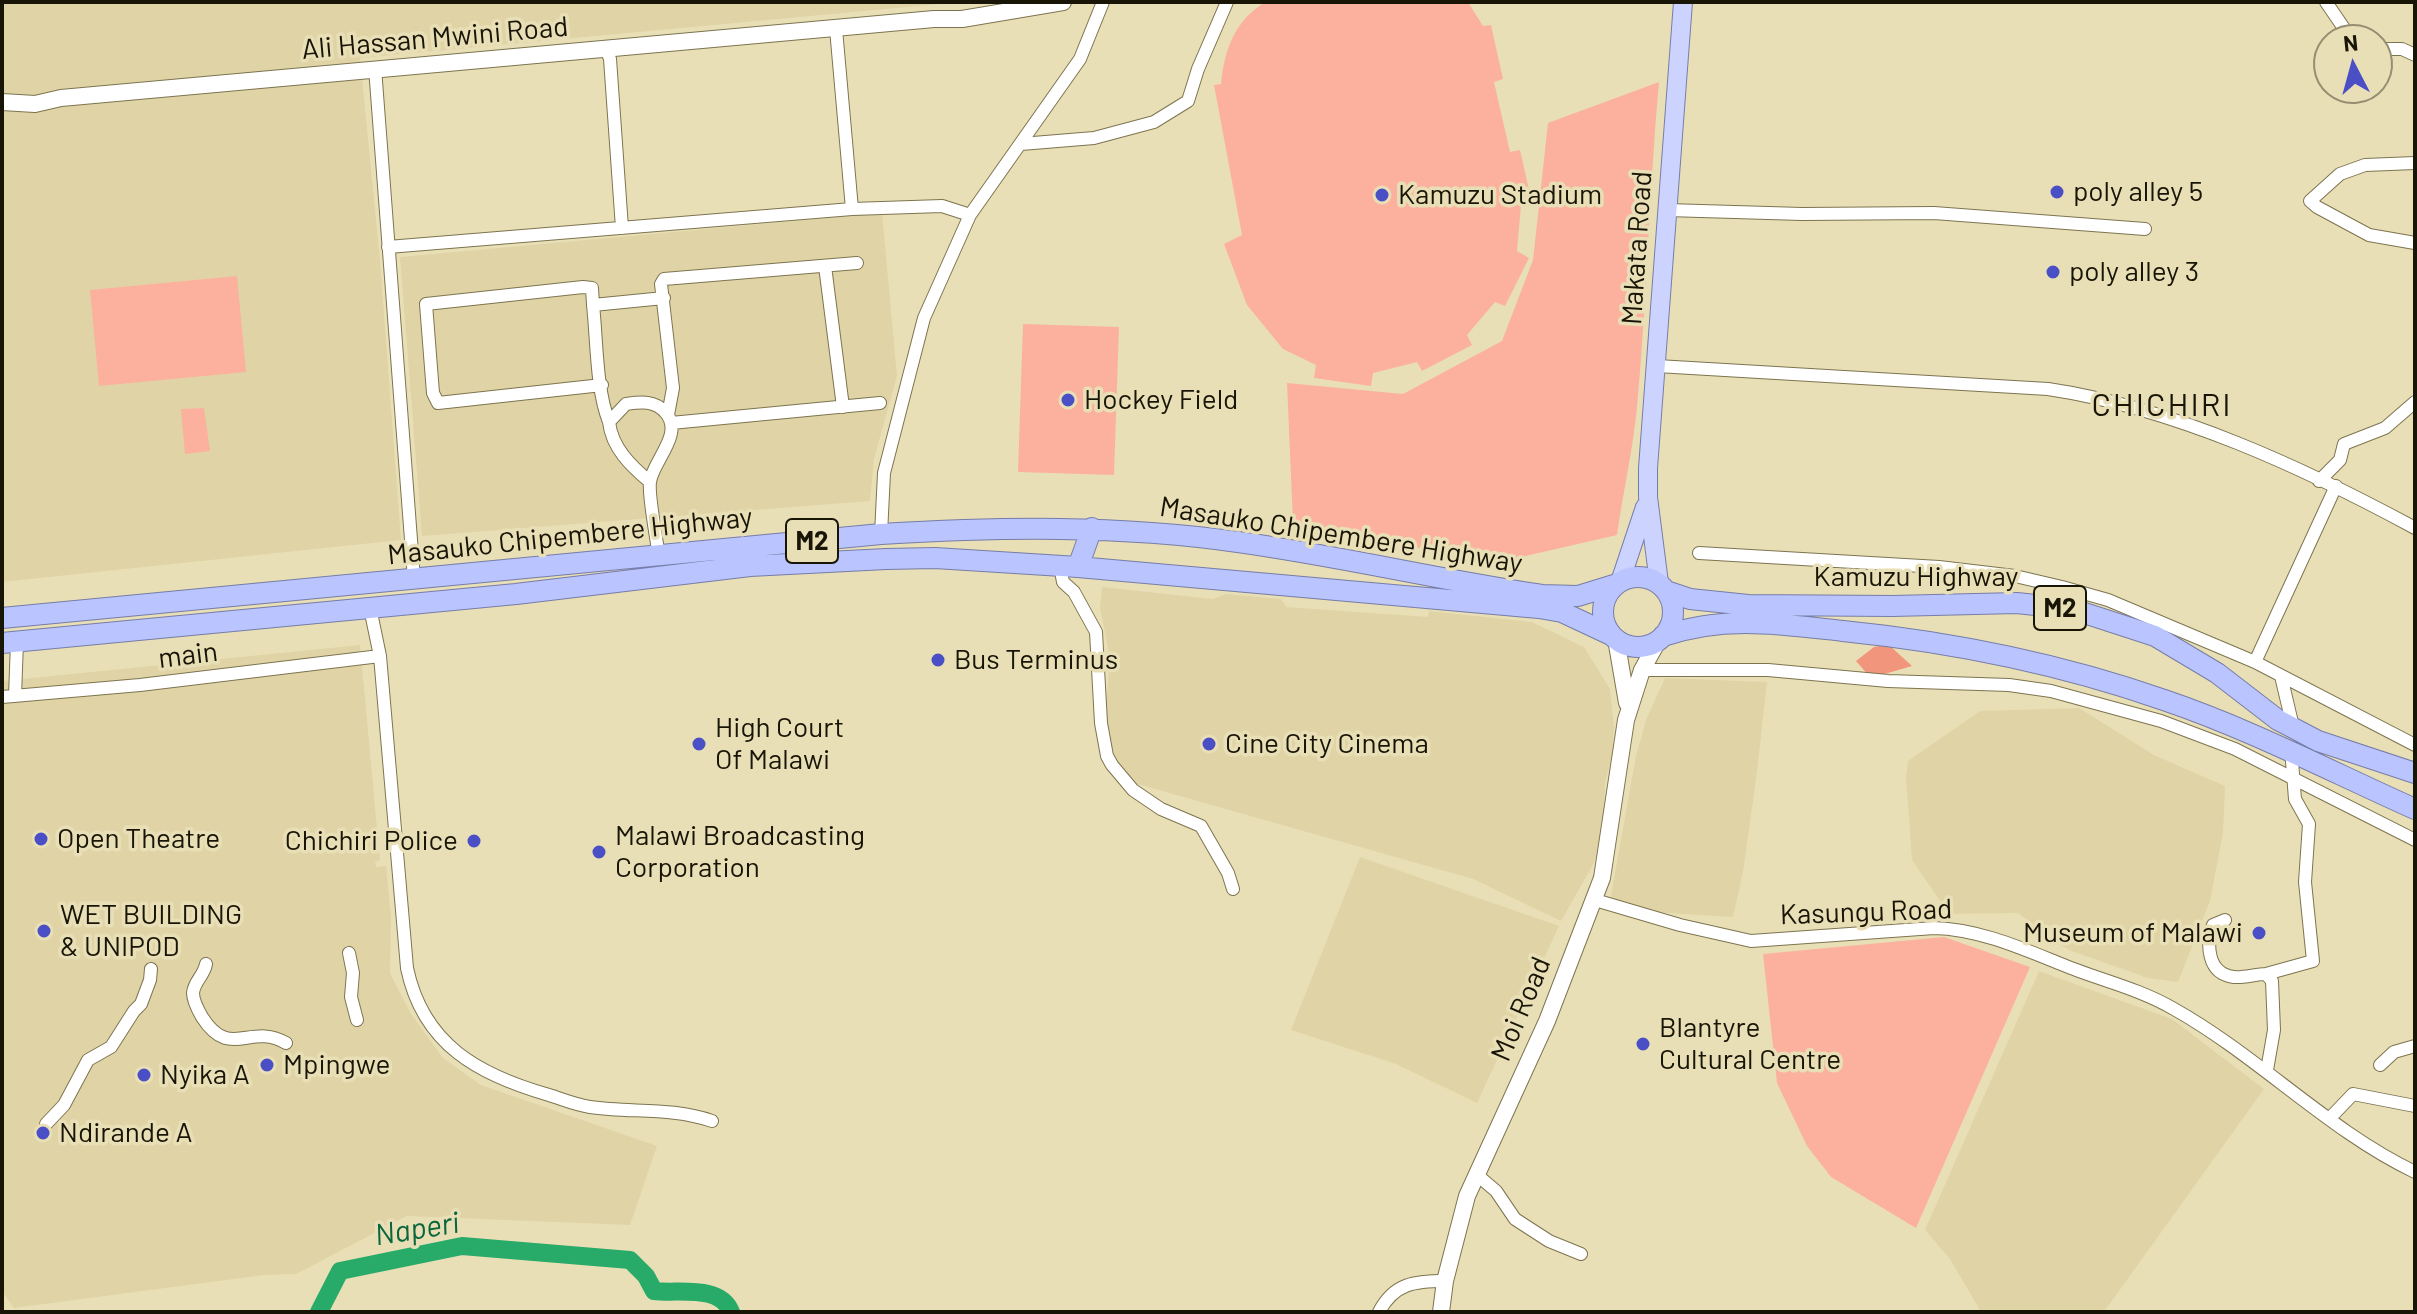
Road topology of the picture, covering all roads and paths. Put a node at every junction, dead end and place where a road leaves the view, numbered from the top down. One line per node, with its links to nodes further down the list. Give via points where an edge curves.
1 (1063, 2): 7 (main road, Ali Hassan Mwini Road, via 962,19)
2 (1103, 2): 13 (street, via 1080,59)
3 (1227, 2): 13 (street, via 1188,101 1154,122 1094,138)
4 (1683, 2): 16 (main road, Makata Road)
5 (2326, 2): 6 (street)
6 (2341, 24)
7 (836, 29): 9 (main road, Ali Hassan Mwini Road); 15 (street)
8 (2393, 49): 10 (street)
9 (607, 51): 11 (main road, Ali Hassan Mwini Road); 18 (street)
10 (2415, 55)
11 (375, 68): 12 (main road, Ali Hassan Mwini Road, via 35,104); 21 (street)
12 (2, 102)
13 (1021, 144): 17 (street)
14 (2415, 163): 20 (street, via 2352,169 2310,201 2369,235)
15 (852, 209): 17 (street, via 942,206); 18 (street)
16 (1667, 210): 19 (street, via 1934,213); 26 (main road, Makata Road)
17 (970, 215): 39 (street, via 924,318 884,473)
18 (622, 228): 21 (street)
19 (2145, 229)
20 (2415, 243)
21 (388, 247): 43 (street)
22 (857, 263): 23 (street)
23 (825, 266): 24 (street, via 668,277 661,284); 30 (street)
24 (664, 298): 25 (street); 31 (street, via 673,388)
25 (593, 305): 27 (street); 27 (street, via 592,288 583,287 426,304 433,393 438,403)
26 (1657, 366): 33 (street, via 2089,395 2202,431); 36 (main road, Makata Road)
27 (602, 385): 32 (street)
28 (2415, 402): 33 (street, via 2385,428 2344,444 2340,460)
29 (880, 403): 30 (street)
30 (843, 407): 31 (street)
31 (669, 419): 32 (street, via 658,405 647,402 626,404); 34 (street, via 670,437)
32 (609, 422): 34 (street, via 616,445)
33 (2319, 481): 35 (street)
34 (650, 482): 41 (street)
35 (2336, 486): 38 (street); 52 (street)
36 (1648, 497): 44 (main road, Makata Road); 45 (main road, Makata Road)
37 (1092, 528): 39 (highway, Masauko Chipembere Highway / M2); 42 (highway); 44 (highway, Masauko Chipembere Highway / M2, via 1237,542 1542,595 1578,596)
38 (2415, 528)
39 (881, 534): 41 (highway, Masauko Chipembere Highway / M2)
40 (1699, 553): 52 (street, via 2015,576 2108,600)
41 (659, 557): 43 (highway, Masauko Chipembere Highway / M2)
42 (1069, 567): 46 (highway, Masauko Chipembere Highway / M2, via 935,558 813,561); 48 (highway, Masauko Chipembere Highway / M2, via 1539,608 1562,612); 64 (street, via 1063,582 1096,632 1107,756 1133,790 1201,826)
43 (414, 579): 47 (highway, Masauko Chipembere Highway / M2)
44 (1619, 583): 45 (highway, M2, via 1647,578); 48 (highway, via 1604,602 1603,614)
45 (1662, 587): 49 (highway, via 1673,614); 57 (highway, Kamuzu Highway / M2, via 1690,599 1748,605 2017,603 2072,609 2175,646)
46 (370, 608): 50 (highway, Masauko Chipembere Highway / M2); 51 (street)
47 (2, 618)
48 (1614, 637): 49 (highway, M2, via 1637,647); 56 (main road)
49 (1661, 638): 53 (main road); 59 (highway, Kamuzu Highway / M2, via 1700,625 1740,621 1900,637 1978,651 2165,700)
50 (10, 642): 55 (street)
51 (380, 656): 55 (street, main); 78 (street, via 407,968 426,1017 454,1052 518,1086 589,1107 662,1110)
52 (2255, 662): 54 (street)
53 (1642, 670): 56 (main road); 61 (street, via 1768,670 2051,691 2161,721)
54 (2281, 676): 57 (street); 58 (street)
55 (8, 696)
56 (1626, 720): 65 (main road, Moi Road)
57 (2294, 729): 59 (street); 60 (highway, Kamuzu Highway / M2)
58 (2415, 745)
59 (2291, 753): 61 (street); 62 (highway, Kamuzu Highway / M2)
60 (2415, 773)
61 (2293, 778): 63 (street); 70 (street, via 2295,799 2309,824 2305,882 2313,961)
62 (2415, 809)
63 (2415, 840)
64 (1233, 889)
65 (1595, 900): 75 (street, Kasungu Road, via 1751,941 1934,928 1972,934 2120,983 2174,1008); 81 (main road, Moi Road, via 1547,1021)
66 (2225, 920): 70 (street, via 2213,925 2210,933 2213,964 2233,977)
67 (349, 953): 71 (street)
68 (206, 964): 72 (street, via 193,997 215,1034 228,1041 264,1035)
69 (151, 969): 79 (street, via 141,1004 111,1047 88,1060 64,1105)
70 (2266, 974): 75 (street, via 2272,981 2275,1012)
71 (357, 1020)
72 (286, 1043)
73 (2415, 1046): 74 (street, via 2394,1052)
74 (2380, 1065)
75 (2267, 1070): 77 (street, Kasungu Road)
76 (2415, 1106): 77 (street, via 2353,1094)
77 (2330, 1118): 80 (street, Kasungu Road)
78 (712, 1121)
79 (46, 1124)
80 (2415, 1172)
81 (1476, 1174): 82 (street, via 1515,1219); 83 (main road, Moi Road)
82 (1581, 1254)
83 (1445, 1281): 84 (street, via 1401,1286); 85 (main road, Moi Road)
84 (1379, 1312)
85 (1441, 1312)

